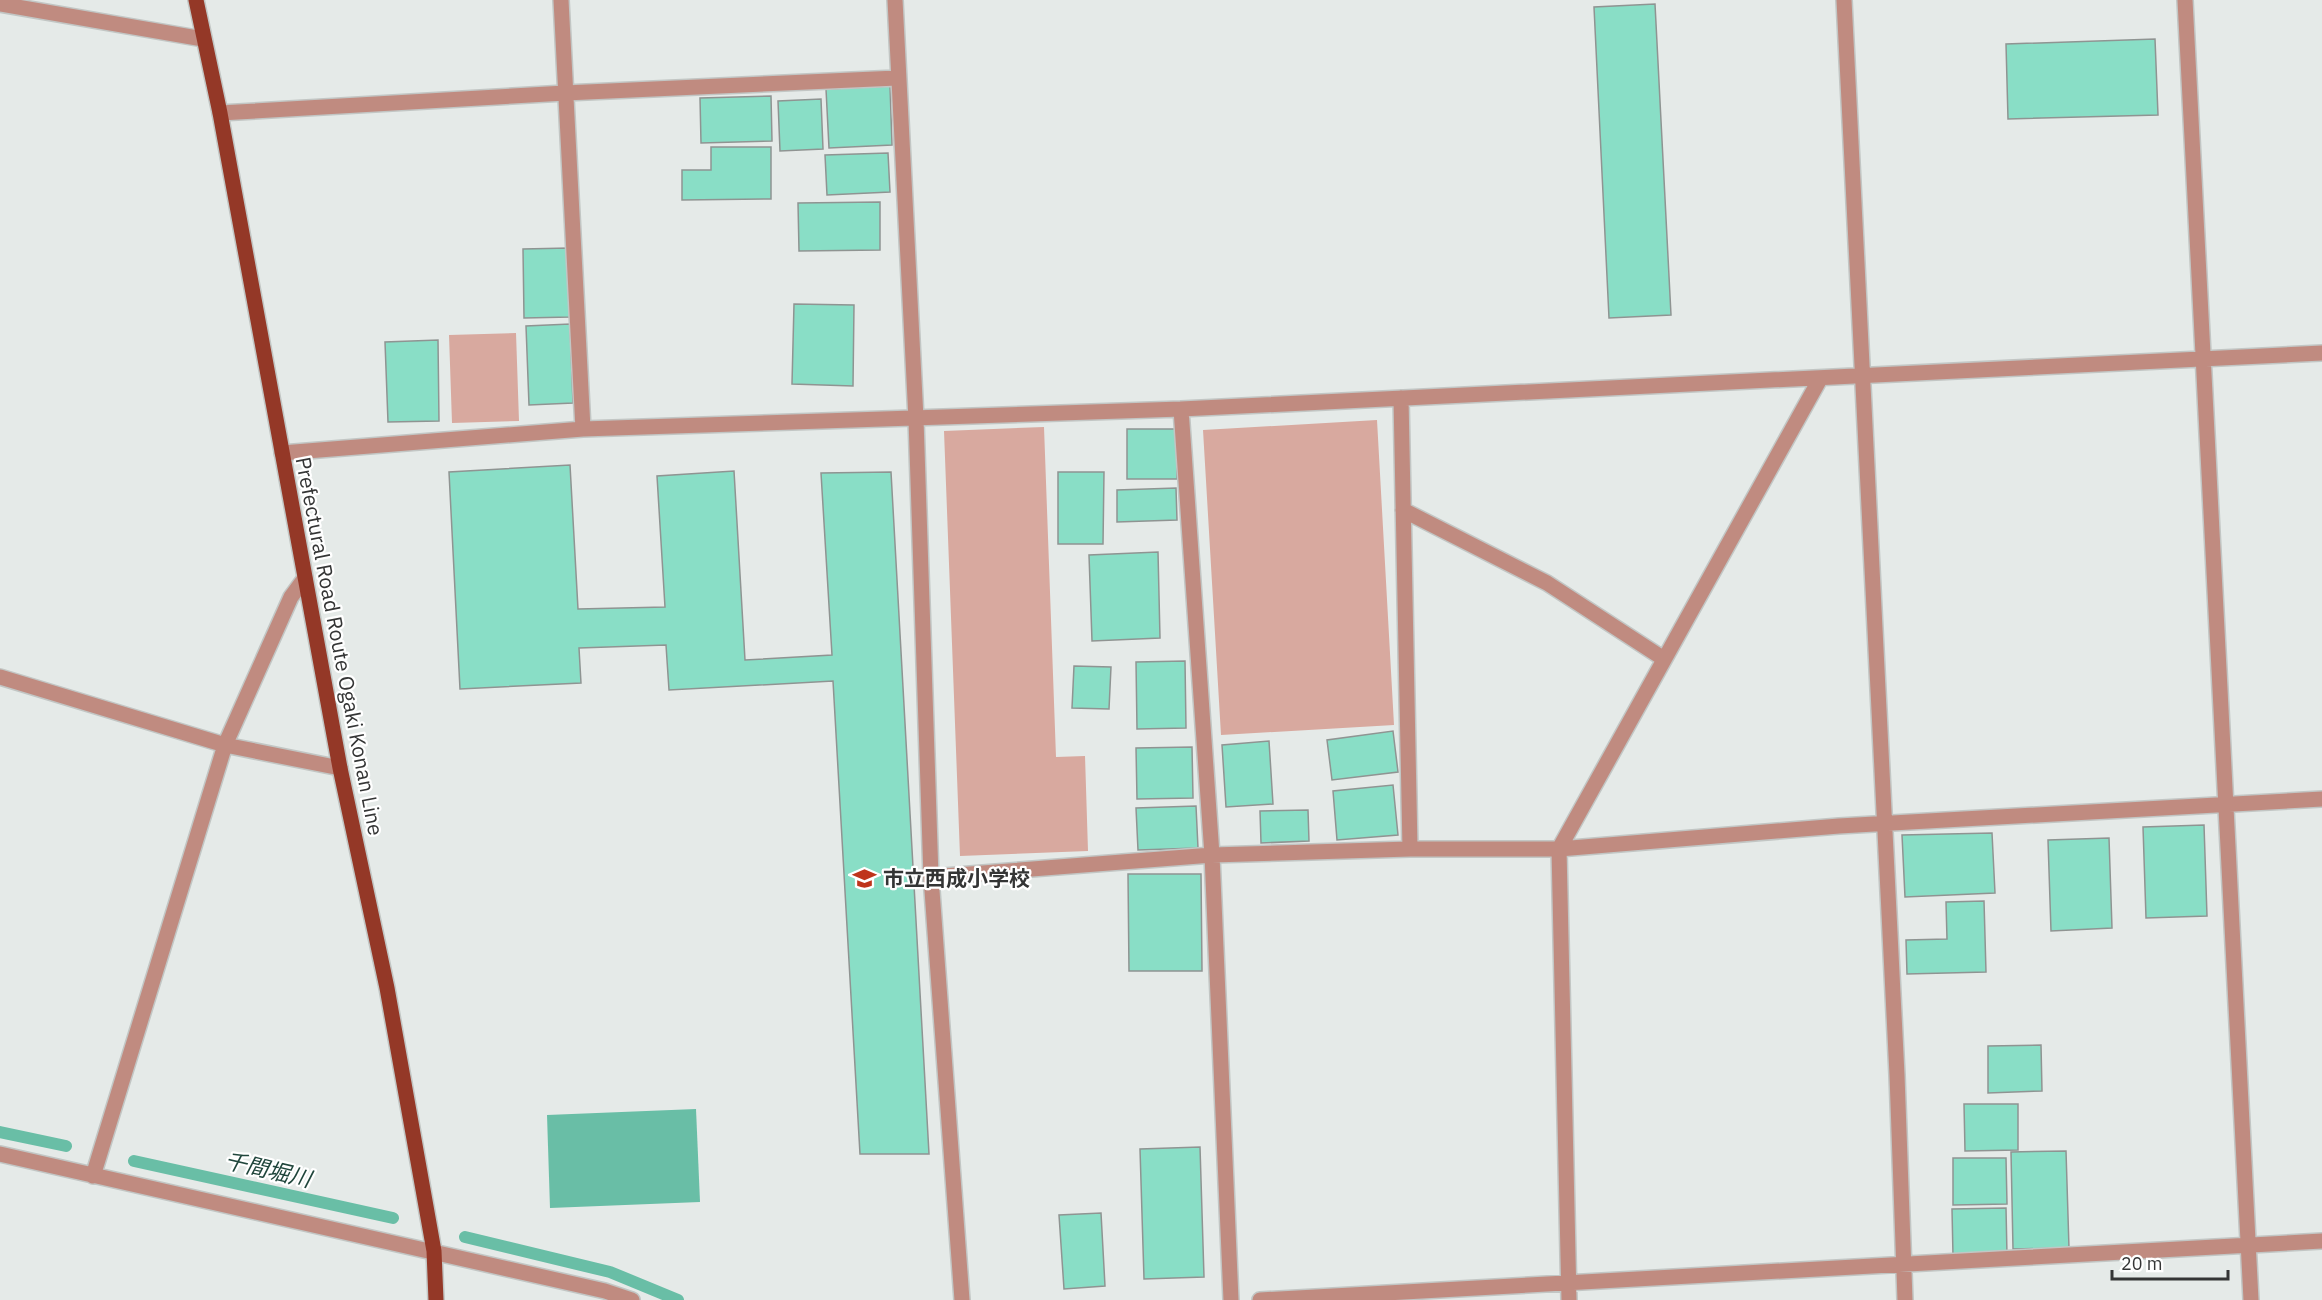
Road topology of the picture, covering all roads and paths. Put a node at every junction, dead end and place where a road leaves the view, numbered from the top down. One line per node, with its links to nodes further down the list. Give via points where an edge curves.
1 (196, 0): 7 (main road, Prefectural Road Route Ogaki Konan Line)
2 (561, 0): 9 (street)
3 (895, 0): 8 (street)
4 (1844, 0): 13 (street)
5 (2185, 0): 12 (street)
6 (0, 4): 7 (street)
7 (203, 39): 10 (main road, Prefectural Road Route Ogaki Konan Line)
8 (897, 78): 9 (street); 17 (street)
9 (565, 93): 10 (street); 18 (street)
10 (220, 113): 19 (main road, Prefectural Road Route Ogaki Konan Line)
11 (2322, 353): 12 (street)
12 (2203, 358): 13 (street); 27 (street)
13 (1862, 377): 14 (street); 28 (street)
14 (1820, 379): 15 (street); 22 (street)
15 (1401, 398): 16 (street); 20 (street)
16 (1181, 409): 17 (street); 31 (street)
17 (916, 419): 18 (street); 32 (street)
18 (583, 429): 19 (street)
19 (282, 453): 21 (main road, Prefectural Road Route Ogaki Konan Line)
20 (1403, 510): 22 (street, via 1547,583); 29 (street)
21 (305, 578): 24 (street, via 291,597); 25 (main road, Prefectural Road Route Ogaki Konan Line)
22 (1664, 659): 30 (street)
23 (0, 677): 24 (street)
24 (225, 744): 25 (street); 34 (street)
25 (340, 768): 37 (main road, Prefectural Road Route Ogaki Konan Line, via 387,988)
26 (2322, 799): 27 (street)
27 (2228, 803): 28 (street); 36 (street)
28 (1884, 824): 30 (street); 38 (street)
29 (1410, 849): 30 (street); 31 (street)
30 (1559, 849): 39 (street)
31 (1212, 855): 32 (street); 43 (street)
32 (931, 877): 42 (street)
33 (0, 1154): 34 (street)
34 (93, 1176): 37 (street)
35 (2322, 1241): 36 (street)
36 (2248, 1245): 38 (street); 46 (street)
37 (434, 1251): 40 (main road, Prefectural Road Route Ogaki Konan Line); 41 (street)
38 (1903, 1265): 39 (street); 45 (street)
39 (1568, 1292): 44 (street)
40 (436, 1300)
41 (632, 1300)
42 (962, 1300)
43 (1231, 1300)
44 (1260, 1300)
45 (1905, 1300)
46 (2252, 1300)

